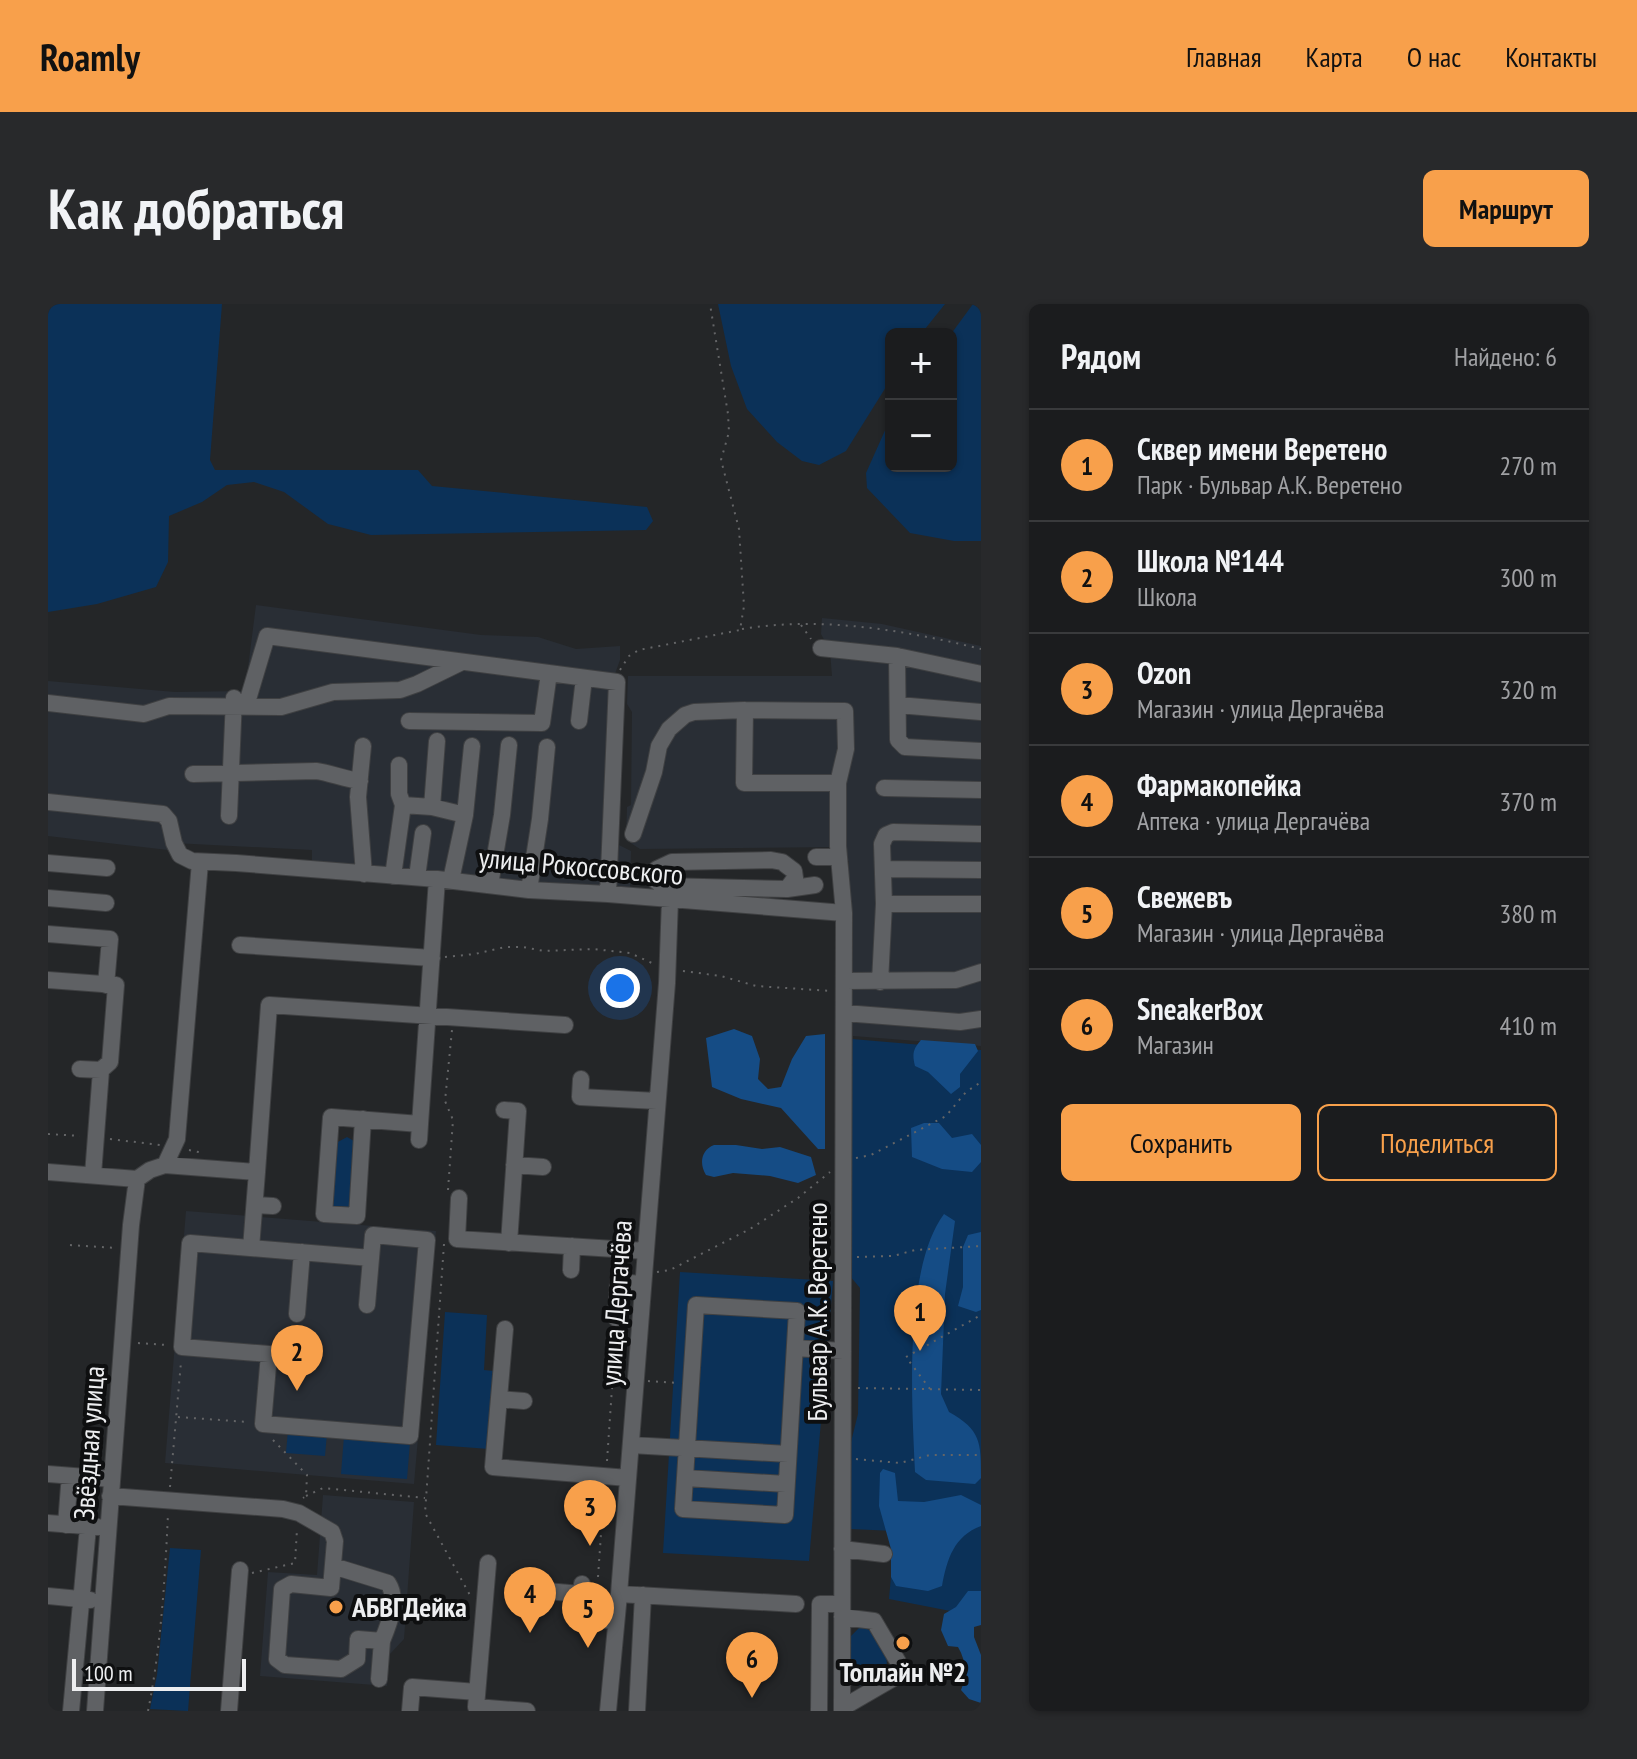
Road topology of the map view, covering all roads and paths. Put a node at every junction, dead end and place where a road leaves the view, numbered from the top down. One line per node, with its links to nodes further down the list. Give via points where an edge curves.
1 (710, 304): 3 (path, via 728,414 721,460 743,567)
2 (801, 625): 3 (path); 4 (path); 5 (path, via 864,627)
3 (740, 630): 11 (path, via 639,650 623,663)
4 (821, 648): 6 (street)
5 (981, 649)
6 (897, 656): 9 (street); 14 (street)
7 (464, 661): 8 (street); 13 (street, via 400,690 333,692 281,707); 13 (street, via 267,636)
8 (549, 673): 10 (street); 17 (street, via 542,723)
9 (981, 674)
10 (584, 678): 11 (street); 18 (street)
11 (617, 682): 55 (street)
12 (48, 703): 13 (street, via 144,714 169,706)
13 (238, 703): 26 (street)
14 (898, 705): 16 (street); 24 (street, via 898,740 905,747)
15 (745, 710): 29 (street, via 744,783); 29 (street, Бульвар А.К. Веретено, via 845,711 846,749); 38 (street, via 694,712 675,722 659,746)
16 (981, 712)
17 (409, 721)
18 (579, 721)
19 (437, 741): 34 (street)
20 (509, 745): 51 (street)
21 (363, 746): 28 (street)
22 (472, 746): 35 (street)
23 (547, 747): 54 (street)
24 (981, 751)
25 (399, 765): 33 (street)
26 (231, 771): 27 (street); 28 (street, via 316,771); 36 (street)
27 (193, 774)
28 (360, 781): 47 (street)
29 (838, 783): 41 (street, Бульвар А.К. Веретено)
30 (884, 788): 31 (street)
31 (981, 790)
32 (48, 802): 42 (street, via 163,814 180,855)
33 (403, 805): 34 (street); 48 (street)
34 (432, 807): 35 (street)
35 (465, 815): 50 (street)
36 (229, 816)
37 (423, 833): 49 (street)
38 (633, 834)
39 (981, 834): 45 (street, via 893,832 882,844)
40 (816, 857): 41 (street)
41 (839, 857): 61 (street, Бульвар А.К. Веретено)
42 (200, 862): 47 (street, улица Рокоссовского); 85 (street)
43 (48, 863): 44 (street)
44 (107, 868)
45 (883, 869): 46 (street); 59 (street)
46 (981, 870)
47 (364, 874): 48 (street, улица Рокоссовского)
48 (393, 876): 49 (street, улица Рокоссовского)
49 (417, 877): 50 (street, улица Рокоссовского)
50 (444, 880): 51 (street, улица Рокоссовского); 64 (street)
51 (490, 885): 54 (street, улица Рокоссовского)
52 (815, 885): 53 (street)
53 (787, 889): 56 (street); 56 (street, via 794,871 782,862 672,862 655,874)
54 (529, 890): 55 (street, улица Рокоссовского)
55 (608, 894): 56 (street, улица Рокоссовского)
56 (665, 895): 61 (street, улица Рокоссовского); 65 (street, улица Дергачёва)
57 (48, 898): 58 (street)
58 (106, 903)
59 (884, 904): 60 (street); 68 (street)
60 (981, 904)
61 (844, 913): 70 (street, Бульвар А.К. Веретено)
62 (48, 934): 69 (street, via 110,939)
63 (240, 945): 64 (street)
64 (432, 958): 65 (path, via 505,947 593,949 630,953); 72 (street)
65 (667, 970): 70 (path, via 756,986); 80 (street, улица Дергачёва)
66 (981, 972): 68 (street, via 956,980)
67 (48, 980): 69 (street)
68 (880, 982): 70 (street)
69 (106, 985): 77 (street, via 116,985 110,1062)
70 (844, 986): 71 (street, Бульвар А.К. Веретено)
71 (844, 1013): 74 (street); 87 (street, Бульвар А.К. Веретено)
72 (428, 1015): 73 (street); 82 (street, via 420,1132); 92 (street, via 269,1005)
73 (453, 1017): 75 (street); 95 (path, via 445,1101 453,1120)
74 (981, 1019)
75 (565, 1025)
76 (80, 1069): 77 (street)
77 (101, 1070): 84 (street)
78 (581, 1079): 80 (street, via 580,1097)
79 (981, 1082): 87 (path, via 929,1126 871,1155)
80 (657, 1101): 105 (street, улица Дергачёва)
81 (504, 1110): 89 (street, via 518,1111)
82 (363, 1119): 82 (street, via 331,1117 324,1214 357,1216)
83 (48, 1134): 84 (path)
84 (96, 1137): 85 (path); 93 (street)
85 (175, 1148): 86 (path); 88 (street)
86 (204, 1153)
87 (844, 1160): 108 (street, Бульвар А.К. Веретено); 110 (path, via 750,1229 670,1270)
88 (165, 1165): 92 (street); 94 (street)
89 (514, 1165): 90 (street); 99 (street)
90 (543, 1167)
91 (48, 1172): 93 (street)
92 (257, 1172): 96 (street)
93 (93, 1175): 94 (street)
94 (137, 1179): 104 (street, Звёздная улица)
95 (453, 1196): 99 (street, via 457,1239)
96 (255, 1205): 97 (street); 103 (street)
97 (273, 1206)
98 (444, 1239): 143 (path)
99 (509, 1243): 101 (street)
100 (70, 1245): 104 (path)
101 (572, 1246): 105 (street); 109 (street)
102 (981, 1246): 108 (path)
103 (251, 1248): 106 (street); 128 (street, via 190,1243 182,1347 269,1354)
104 (129, 1249): 138 (street, Звёздная улица)
105 (646, 1251): 110 (street, улица Дергачёва)
106 (302, 1252): 107 (street); 112 (street)
107 (371, 1258): 111 (street); 128 (street, via 373,1235 427,1240 410,1436)
108 (844, 1259): 118 (street, Бульвар А.К. Веретено)
109 (571, 1270)
110 (643, 1277): 114 (street, via 618,1282); 120 (street, улица Дергачёва)
111 (367, 1305)
112 (297, 1314)
113 (981, 1315): 123 (path, via 906,1357)
114 (616, 1318)
115 (505, 1329): 125 (street)
116 (629, 1336): 119 (path, via 614,1359)
117 (795, 1348): 118 (street); 121 (street, via 797,1311 696,1305); 131 (street)
118 (843, 1351): 122 (street, Бульвар А.К. Веретено)
119 (612, 1379): 120 (path); 135 (path)
120 (635, 1381): 121 (path); 129 (street, улица Дергачёва)
121 (691, 1384): 130 (street)
122 (843, 1388): 123 (path); 133 (street, Бульвар А.К. Веретено)
123 (930, 1389): 124 (path)
124 (981, 1390)
125 (499, 1399): 126 (street); 135 (street, via 493,1467)
126 (524, 1401)
127 (176, 1416): 128 (path)
128 (263, 1424)
129 (631, 1445): 130 (street); 136 (street, улица Дергачёва)
130 (687, 1448): 131 (street); 137 (street)
131 (788, 1454): 139 (street)
132 (981, 1455): 133 (path, via 930,1455 900,1463)
133 (843, 1457): 148 (street, Бульвар А.К. Веретено)
134 (48, 1474): 138 (street)
135 (605, 1476): 136 (street); 153 (path)
136 (628, 1478): 155 (street, улица Дергачёва)
137 (685, 1478): 139 (street); 139 (street, via 683,1509 698,1510 785,1515)
138 (112, 1479): 141 (street, Звёздная улица)
139 (786, 1484)
140 (69, 1486): 145 (street)
141 (110, 1496): 147 (street, Звёздная улица); 151 (street, via 291,1510 332,1532)
142 (306, 1496): 143 (path, via 323,1488)
143 (426, 1498): 162 (path, via 425,1513)
144 (48, 1523): 145 (street)
145 (66, 1525): 146 (street)
146 (88, 1527): 147 (street); 158 (street)
147 (108, 1529): 159 (street, Звёздная улица)
148 (842, 1549): 149 (street); 161 (street, Бульвар А.К. Веретено)
149 (884, 1554)
150 (488, 1563): 162 (street)
151 (333, 1566): 164 (street, via 388,1583 391,1619); 165 (street, via 331,1588 291,1584 282,1589 277,1659 285,1665 341,1669)
152 (240, 1570): 174 (street)
153 (598, 1577)
154 (546, 1591): 163 (street, via 581,1589 579,1618)
155 (619, 1594): 156 (street); 163 (street, улица Дергачёва)
156 (643, 1595): 160 (street); 170 (street)
157 (48, 1596): 158 (street)
158 (81, 1599): 159 (street); 172 (street)
159 (102, 1601): 173 (street, Звёздная улица)
160 (796, 1604)
161 (842, 1610): 171 (street, Бульвар А.К. Веретено); 171 (street, via 874,1621 904,1672); 177 (street, via 820,1604)
162 (483, 1619): 168 (street)
163 (616, 1621): 169 (street, улица Дергачёва)
164 (382, 1641): 165 (street, via 358,1639); 166 (street)
165 (357, 1657): 166 (street)
166 (380, 1659): 167 (street)
167 (379, 1679)
168 (477, 1692): 175 (street, via 412,1687); 176 (street, via 476,1707)
169 (609, 1705): 170 (street)
170 (637, 1706)
171 (842, 1710)
172 (71, 1711)
173 (95, 1711)
174 (229, 1711)
175 (410, 1711)
176 (527, 1711)
177 (819, 1711)

